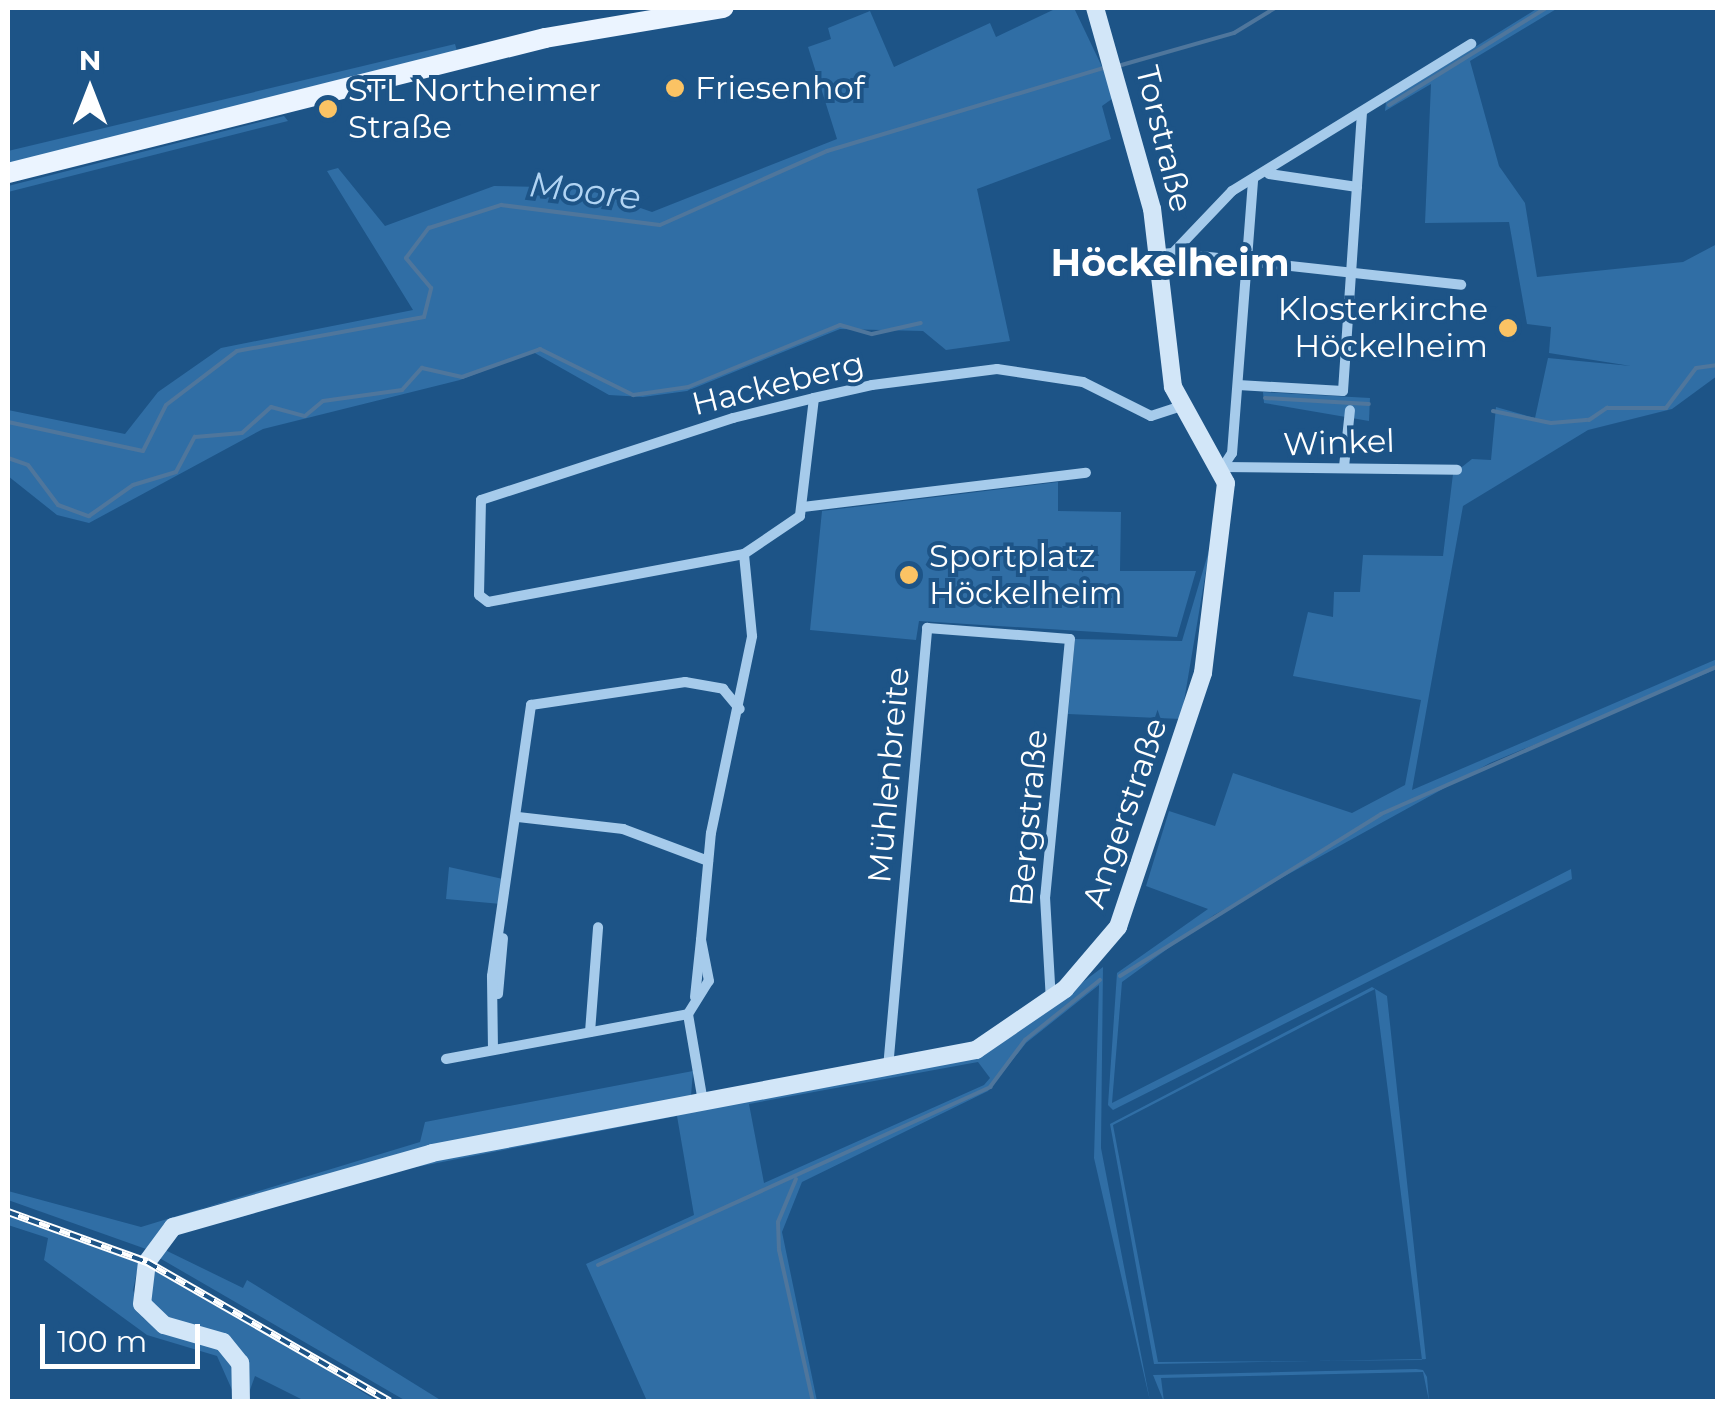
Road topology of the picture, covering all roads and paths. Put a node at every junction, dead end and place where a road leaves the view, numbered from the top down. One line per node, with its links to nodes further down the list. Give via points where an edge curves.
1 (724, 8): 5 (main road, via 545,38)
2 (1095, 8): 9 (street, Torstraße)
3 (1470, 44): 4 (street)
4 (1362, 113): 6 (street); 8 (street)
5 (8, 173)
6 (1268, 174): 7 (street); 8 (street)
7 (1253, 181): 9 (street, via 1209,208); 10 (street)
8 (1358, 187): 11 (street)
9 (1167, 254): 10 (street); 15 (street, Torstraße)
10 (1247, 266): 11 (street); 13 (street)
11 (1351, 274): 12 (street); 13 (street, via 1343,391)
12 (1461, 284)
13 (1238, 385): 17 (street)
14 (814, 398): 15 (street, Hackeberg, via 1020,369 1083,382 1144,414); 21 (street); 22 (street, Hackeberg, via 481,500 479,595 488,602)
15 (1182, 406): 17 (street)
16 (1350, 410): 18 (street)
17 (1224, 467): 18 (street, Winkel); 32 (street, Angerstraße, via 1203,673 1147,856 1104,950)
18 (1344, 467): 19 (street, Winkel)
19 (1457, 470)
20 (1086, 473): 21 (street)
21 (803, 507): 22 (street)
22 (744, 554): 24 (street)
23 (1070, 638): 32 (street, Bergstraße, via 1045,897); 37 (street, Mühlenbreite, via 928,628)
24 (746, 677): 25 (street); 26 (street)
25 (722, 689): 26 (street); 27 (street, via 685,682 531,704)
26 (740, 709): 28 (street)
27 (518, 818): 29 (street); 35 (street, via 492,976 498,994)
28 (712, 833): 29 (street); 30 (street)
29 (688, 848): 30 (street)
30 (708, 861): 33 (street, via 702,940 709,981)
31 (598, 927): 34 (street)
32 (1051, 1000): 37 (street, Angerstraße, via 976,1050)
33 (688, 1014): 34 (street); 38 (street)
34 (590, 1032): 35 (street)
35 (492, 1050): 36 (street)
36 (446, 1059)
37 (888, 1069): 38 (street, Angerstraße)
38 (703, 1102): 39 (street, Angerstraße, via 378,1166 173,1227 147,1262 142,1304 164,1325 223,1342 240,1363)
39 (241, 1402)

